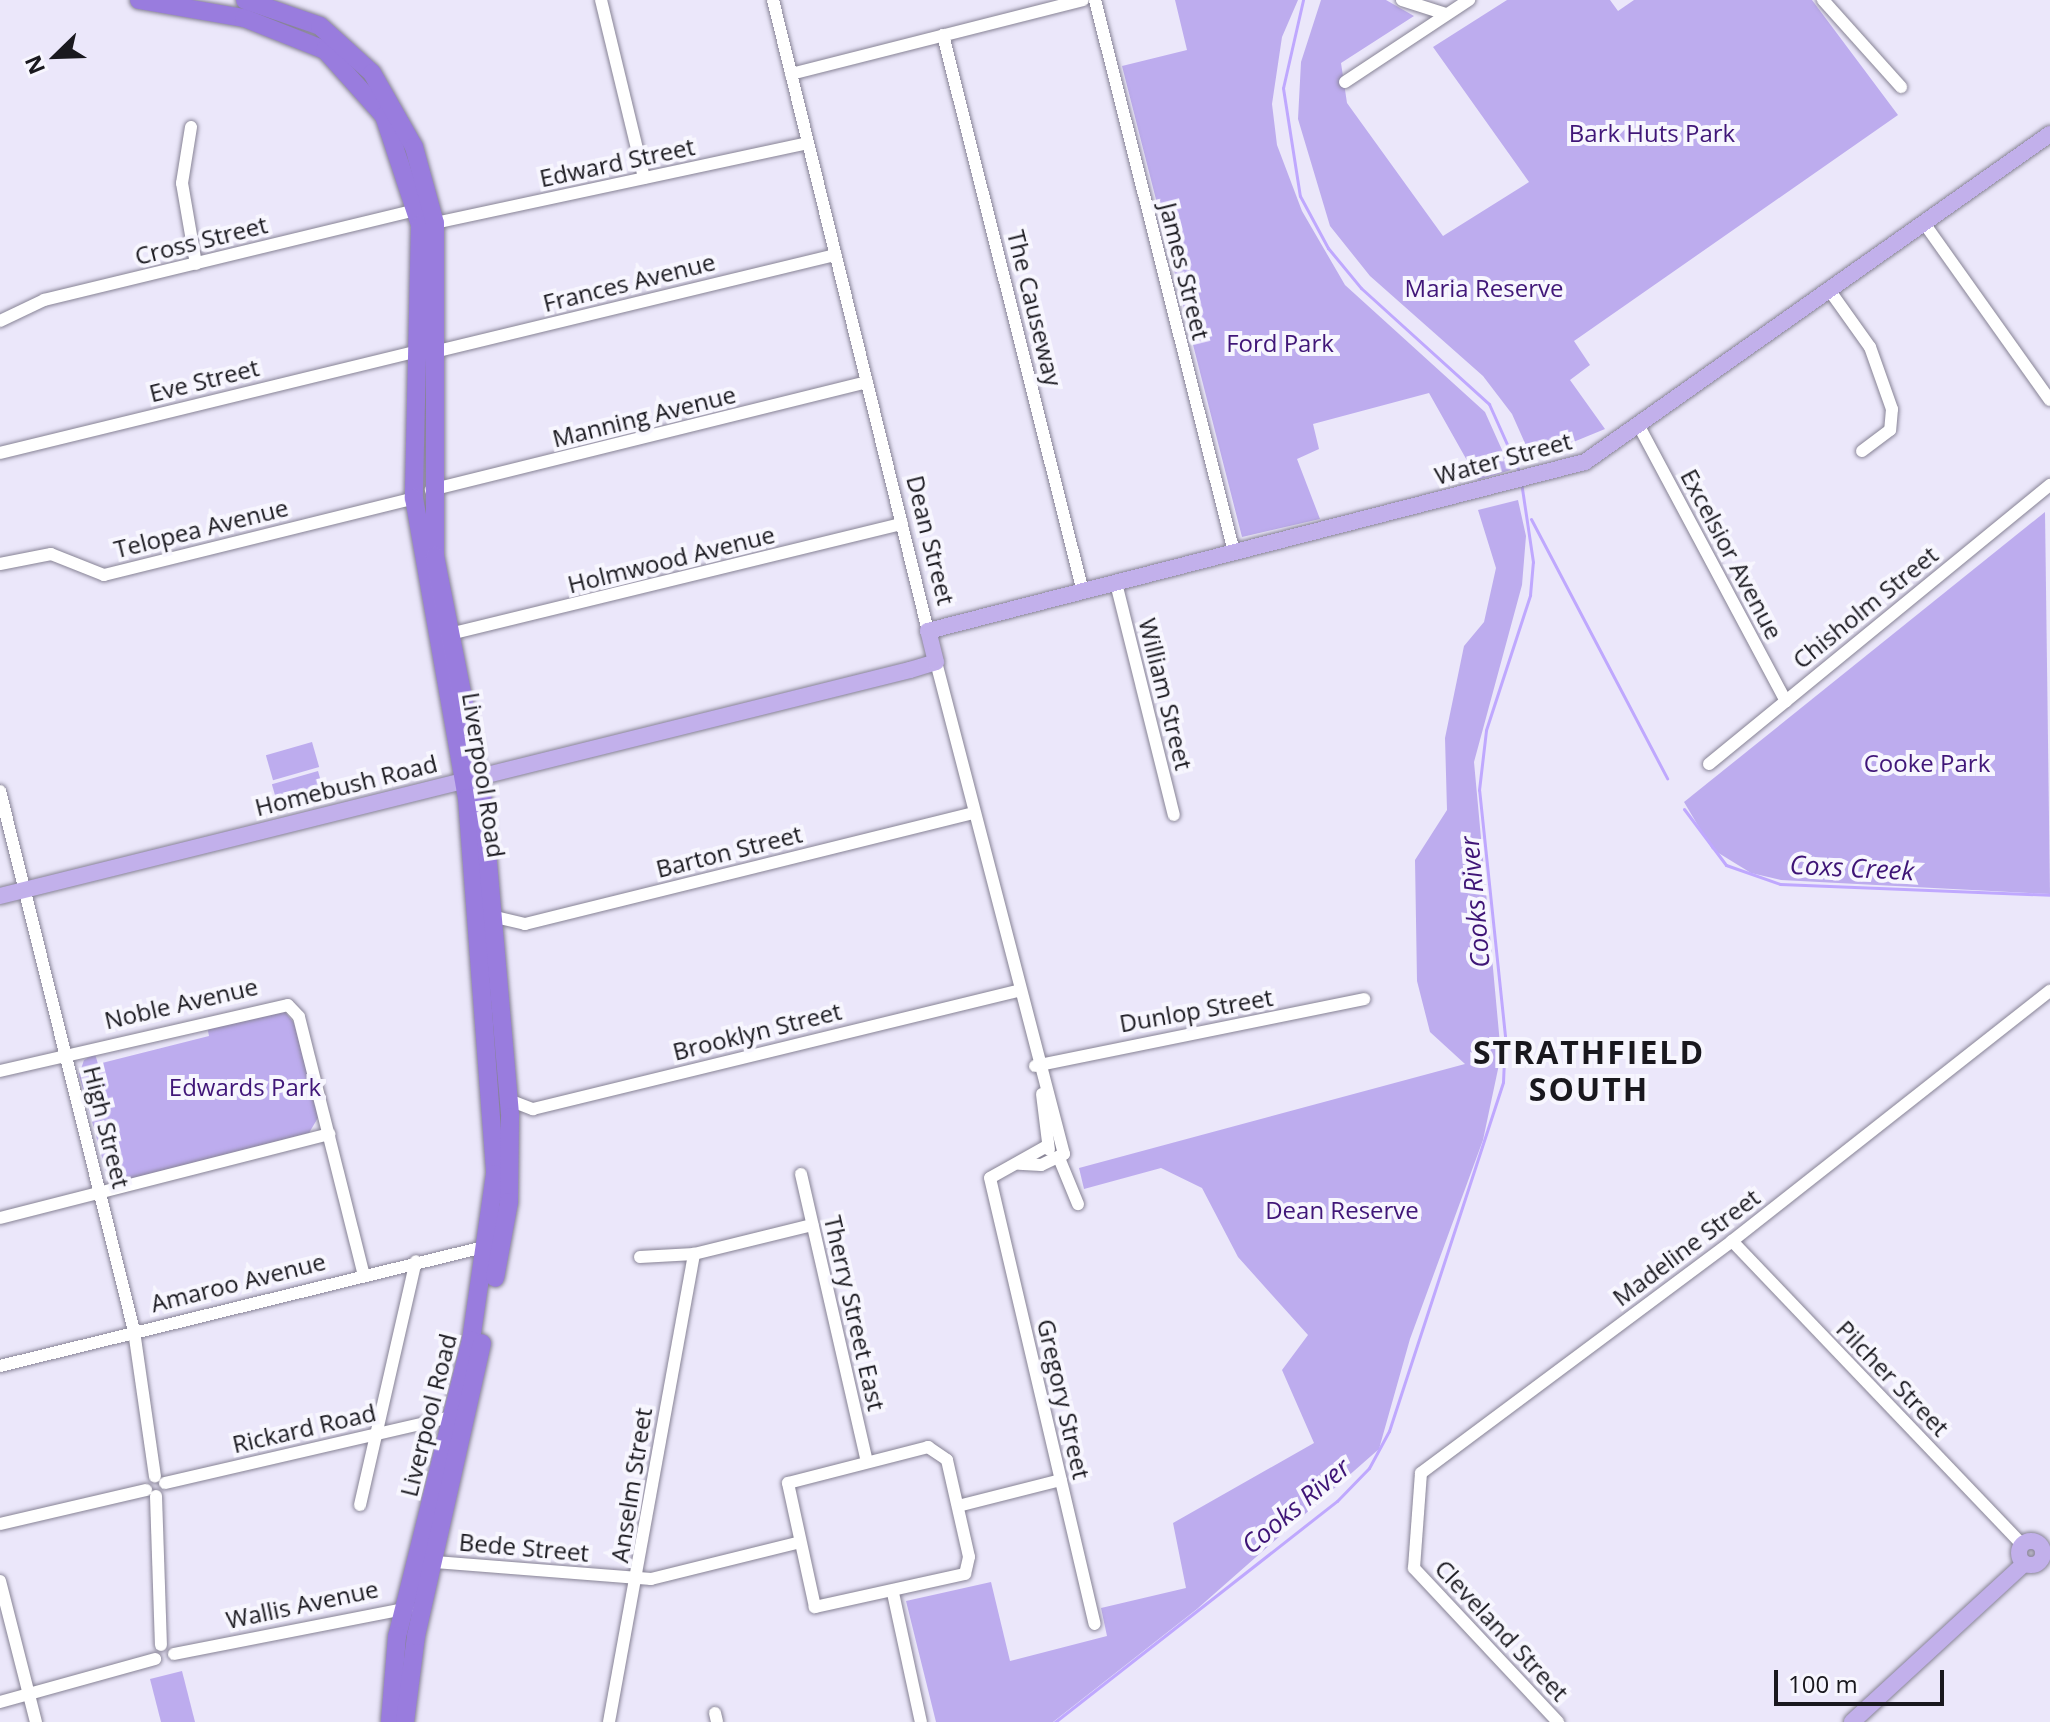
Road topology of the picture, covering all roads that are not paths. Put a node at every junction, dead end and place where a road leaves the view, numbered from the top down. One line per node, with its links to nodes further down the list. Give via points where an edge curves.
1 (139, 0): 9 (highway, Liverpool Road)
2 (601, 0): 19 (street)
3 (773, 0): 13 (street, Dean Street)
4 (1083, 0): 10 (street)
5 (1095, 0): 36 (street, James Street)
6 (1402, 0): 11 (street)
7 (1469, 0): 11 (street)
8 (1826, 1): 15 (street)
9 (245, 6): 20 (highway, Liverpool Road, via 304,38 360,83 390,129); 21 (highway, Liverpool Road, via 320,26 372,73 414,147)
10 (1032, 6): 12 (street)
11 (1446, 14): 14 (street)
12 (943, 35): 13 (street); 39 (street, The Causeway)
13 (791, 74): 18 (street, Dean Street)
14 (1345, 82)
15 (1901, 87)
16 (191, 127): 24 (street, via 182,183)
17 (2050, 134): 22 (main road, Water Street)
18 (808, 143): 19 (street, Edward Street); 23 (street, Dean Street)
19 (644, 178): 21 (street, Edward Street)
20 (416, 210): 24 (street, Cross Street); 27 (highway, Liverpool Road)
21 (435, 223): 27 (highway, Liverpool Road)
22 (1924, 223): 25 (main road, Water Street); 29 (street)
23 (835, 255): 27 (street, Frances Avenue); 28 (street, Dean Street)
24 (196, 264): 26 (street, Cross Street, via 44,300)
25 (1830, 291): 30 (main road, Water Street); 31 (street, via 1870,347 1892,409 1890,430)
26 (0, 321)
27 (427, 352): 32 (street, Eve Street); 34 (highway, Liverpool Road)
28 (867, 382): 34 (street, Manning Avenue); 35 (street, Dean Street)
29 (2050, 400)
30 (1640, 428): 36 (main road, Water Street, via 1585,462); 43 (street, Excelsior Avenue)
31 (1862, 451)
32 (0, 453)
33 (2050, 485): 43 (street, Chisholm Street)
34 (422, 494): 37 (street, Telopea Avenue, via 104,575 51,554); 41 (highway, Liverpool Road); 45 (highway, Liverpool Road)
35 (902, 524): 40 (street, Dean Street); 41 (street, Holmwood Avenue)
36 (1234, 552): 38 (main road, Water Street)
37 (0, 564)
38 (1116, 583): 39 (main road, Water Street); 48 (street, William Street)
39 (1083, 592): 40 (main road, Water Street)
40 (928, 631): 42 (main road, Dean Street)
41 (450, 634): 45 (highway, Liverpool Road)
42 (936, 662): 45 (main road, Homebush Road); 47 (street, Dean Street)
43 (1786, 701): 44 (street, Chisholm Street)
44 (1709, 764)
45 (472, 779): 49 (main road, Homebush Road); 51 (highway, Liverpool Road); 70 (highway, Liverpool Road, via 493,1087)
46 (0, 791): 49 (street, High Street)
47 (973, 813): 51 (street, Barton Street, via 525,924); 52 (street, Dean Street)
48 (1174, 815)
49 (25, 890): 50 (main road, Homebush Road); 55 (street, High Street)
50 (0, 896)
51 (495, 917): 59 (highway, Liverpool Road)
52 (1017, 991): 56 (street, Dean Street); 59 (street, Brooklyn Street, via 533,1109)
53 (2050, 991): 69 (street, Madeline Street)
54 (1364, 999): 56 (street, Dunlop Street)
55 (65, 1054): 57 (street, Noble Avenue); 60 (street, Noble Avenue, via 281,1003 299,1017); 65 (street, High Street)
56 (1035, 1066): 58 (street, Dean Street)
57 (0, 1071)
58 (1042, 1090): 61 (street, Dean Street); 62 (street, Dean Street)
59 (509, 1100): 89 (highway, Liverpool Road, via 509,1202)
60 (329, 1134): 65 (street); 74 (street, Noble Avenue)
61 (1047, 1146): 62 (street, Dean Street); 63 (street)
62 (1059, 1158): 63 (street); 66 (street, Dean Street)
63 (1019, 1164): 81 (street, Gregory Street, via 993,1171 991,1185)
64 (801, 1174): 68 (street, Therry Street East)
65 (101, 1192): 67 (street); 75 (street, High Street)
66 (1078, 1204)
67 (0, 1218)
68 (812, 1225): 71 (street); 79 (street, Therry Street East)
69 (1732, 1241): 88 (street, Pilcher Street); 91 (street, Madeline Street, via 1421,1473)
70 (488, 1246): 73 (street, Amaroo Avenue); 77 (highway, Liverpool Road)
71 (694, 1254): 72 (street); 92 (street, Anselm Street)
72 (640, 1257)
73 (416, 1261): 74 (street, Amaroo Avenue); 78 (street)
74 (363, 1272): 75 (street, Amaroo Avenue)
75 (134, 1331): 76 (street, Amaroo Avenue); 80 (street, High Street)
76 (0, 1366)
77 (452, 1417): 78 (street, Rickard Road); 96 (highway, Liverpool Road)
78 (376, 1434): 80 (street, Rickard Road); 83 (street)
79 (867, 1462): 84 (street, via 940,1449); 87 (street, via 788,1483)
80 (160, 1480): 82 (street)
81 (1061, 1480): 84 (street); 97 (street, Gregory Street)
82 (151, 1493): 85 (street); 99 (street)
83 (360, 1505)
84 (958, 1506): 94 (street, via 965,1574)
85 (0, 1524)
86 (2046, 1541): 88 (main road); 90 (main road, via 2039,1563)
87 (797, 1543): 92 (street, Bede Street); 94 (street, via 815,1607)
88 (2022, 1544): 90 (main road)
89 (435, 1562): 92 (street, Bede Street); 95 (highway, Liverpool Road)
90 (2024, 1564): 110 (main road)
91 (1414, 1568): 109 (street, Cleveland Street)
92 (639, 1579): 107 (street, Anselm Street)
93 (0, 1581): 102 (street)
94 (893, 1593): 108 (street)
95 (425, 1602): 96 (highway); 98 (highway, Liverpool Road)
96 (404, 1605): 98 (street, Wallis Avenue, via 415,1616); 100 (street, Wallis Avenue); 105 (highway, Liverpool Road)
97 (1095, 1624)
98 (416, 1636): 106 (highway, Liverpool Road)
99 (161, 1645): 100 (street); 101 (street)
100 (174, 1654): 101 (street, Wallis Avenue, via 165,1665)
101 (155, 1659): 102 (street)
102 (29, 1694): 103 (street); 104 (street)
103 (0, 1702)
104 (36, 1722)
105 (390, 1722)
106 (405, 1722)
107 (609, 1722)
108 (921, 1722)
109 (1558, 1722)
110 (1852, 1722)

